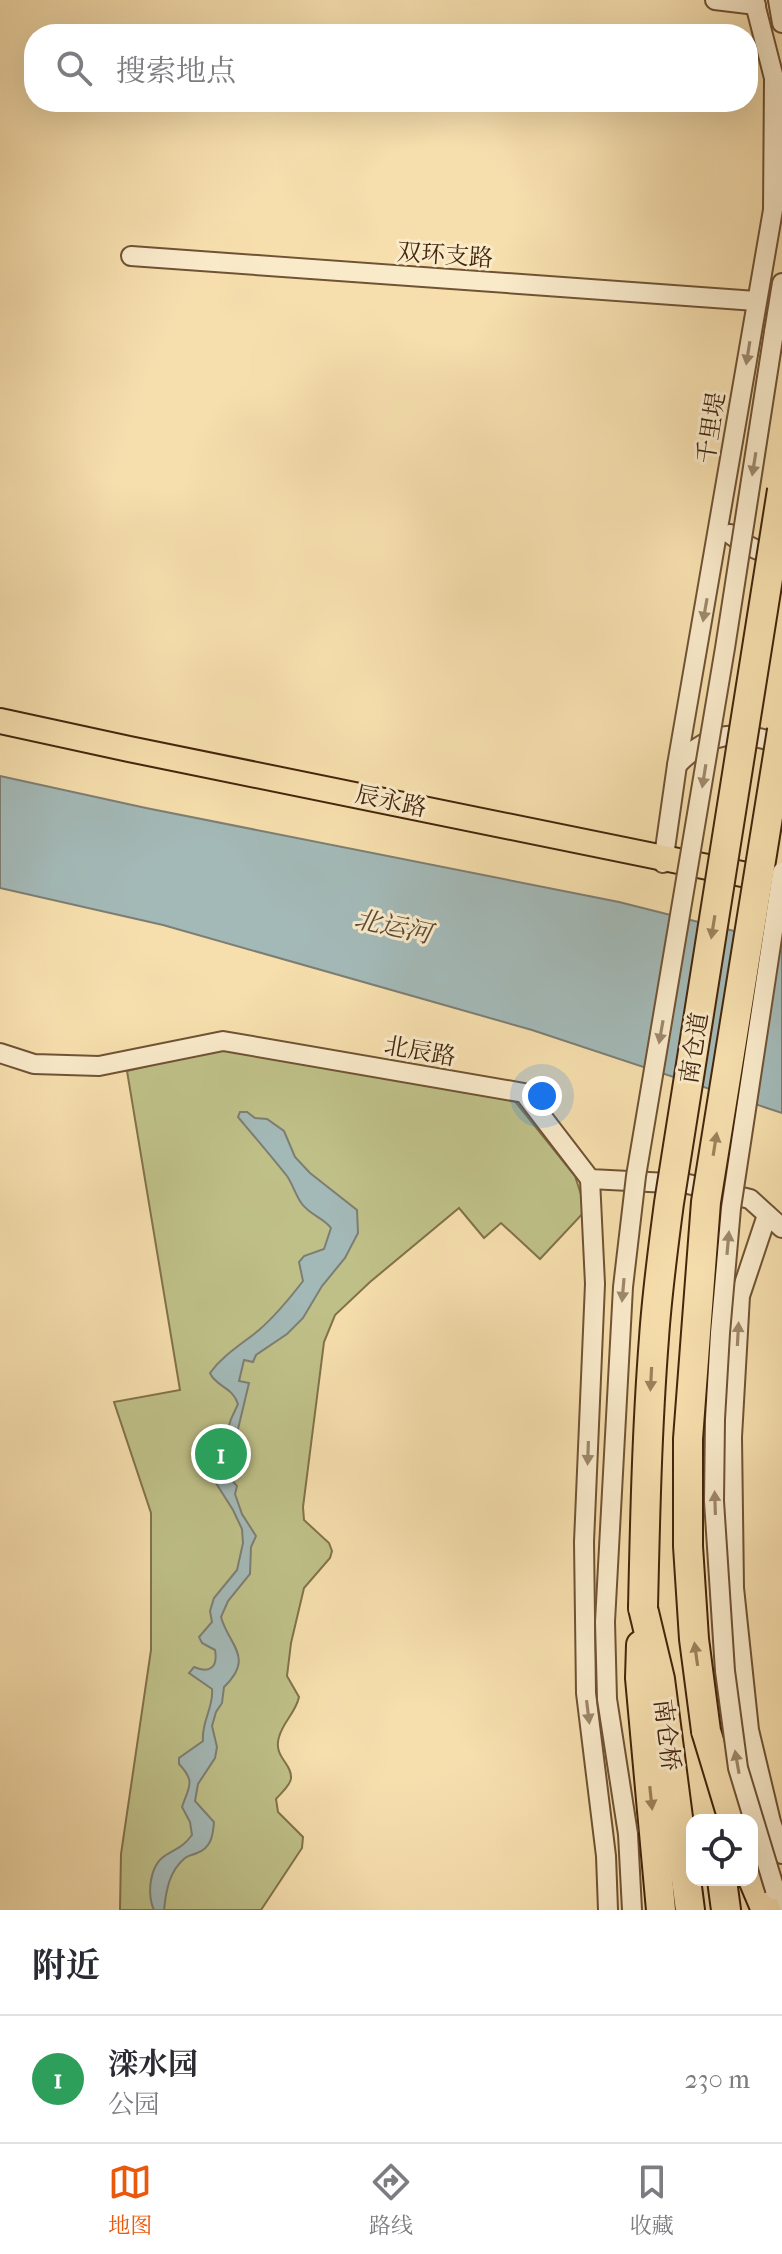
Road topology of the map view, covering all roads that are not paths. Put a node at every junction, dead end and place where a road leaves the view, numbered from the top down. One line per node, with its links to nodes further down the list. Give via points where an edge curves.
1 (715, 0): 3 (street)
2 (778, 0): 4 (street)
3 (755, 2): 7 (street, 千里堤, via 774,78 773,210)
4 (782, 23)
5 (131, 256): 7 (street, 双环支路)
6 (782, 283): 32 (street, one-way to 32, bridge, via 636,1176 623,1287 605,1622 607,1699 628,1834)
7 (756, 301): 9 (street, 千里堤, one-way to 9)
8 (782, 490): 24 (highway, 南仓道, one-way to 24, bridge, via 664,1244 653,1353)
9 (722, 512): 10 (street, via 730,534 756,550); 16 (street, 千里堤, one-way to 16)
10 (782, 557)
11 (782, 575): 14 (street)
12 (0, 721): 17 (main road, 辰永路)
13 (0, 728): 17 (main road, 辰永路)
14 (770, 733): 15 (street); 16 (street, via 707,740); 25 (highway, 南仓道, one-way to 14, bridge, via 688,1546 688,1439 706,1202)
15 (782, 744)
16 (677, 765): 17 (street, 千里堤)
17 (663, 860): 19 (main road, 辰永路)
18 (782, 872): 30 (street, one-way to 18, bridge, via 738,1768 725,1671 714,1501 715,1419 731,1208)
19 (782, 884)
20 (0, 1053): 21 (street, 北辰路, via 34,1064 99,1066 223,1041 524,1093)
21 (590, 1179): 22 (street, via 688,1184 750,1199); 31 (street, one-way to 31, via 595,1284 584,1542 586,1693)
22 (767, 1215): 23 (street); 28 (street, one-way to 22, via 749,1730 734,1588 732,1437 740,1296)
23 (782, 1228)
24 (643, 1608): 33 (highway, 南仓道, one-way to 33, via 640,1678); 34 (highway, 南仓桥, via 660,1679)
25 (706, 1731): 26 (highway, 南仓桥); 27 (highway)
26 (715, 1814)
27 (731, 1814)
28 (782, 1854)
29 (723, 1886): 35 (highway)
30 (769, 1896)
31 (608, 1910)
32 (632, 1910)
33 (661, 1910)
34 (690, 1910)
35 (726, 1910)

